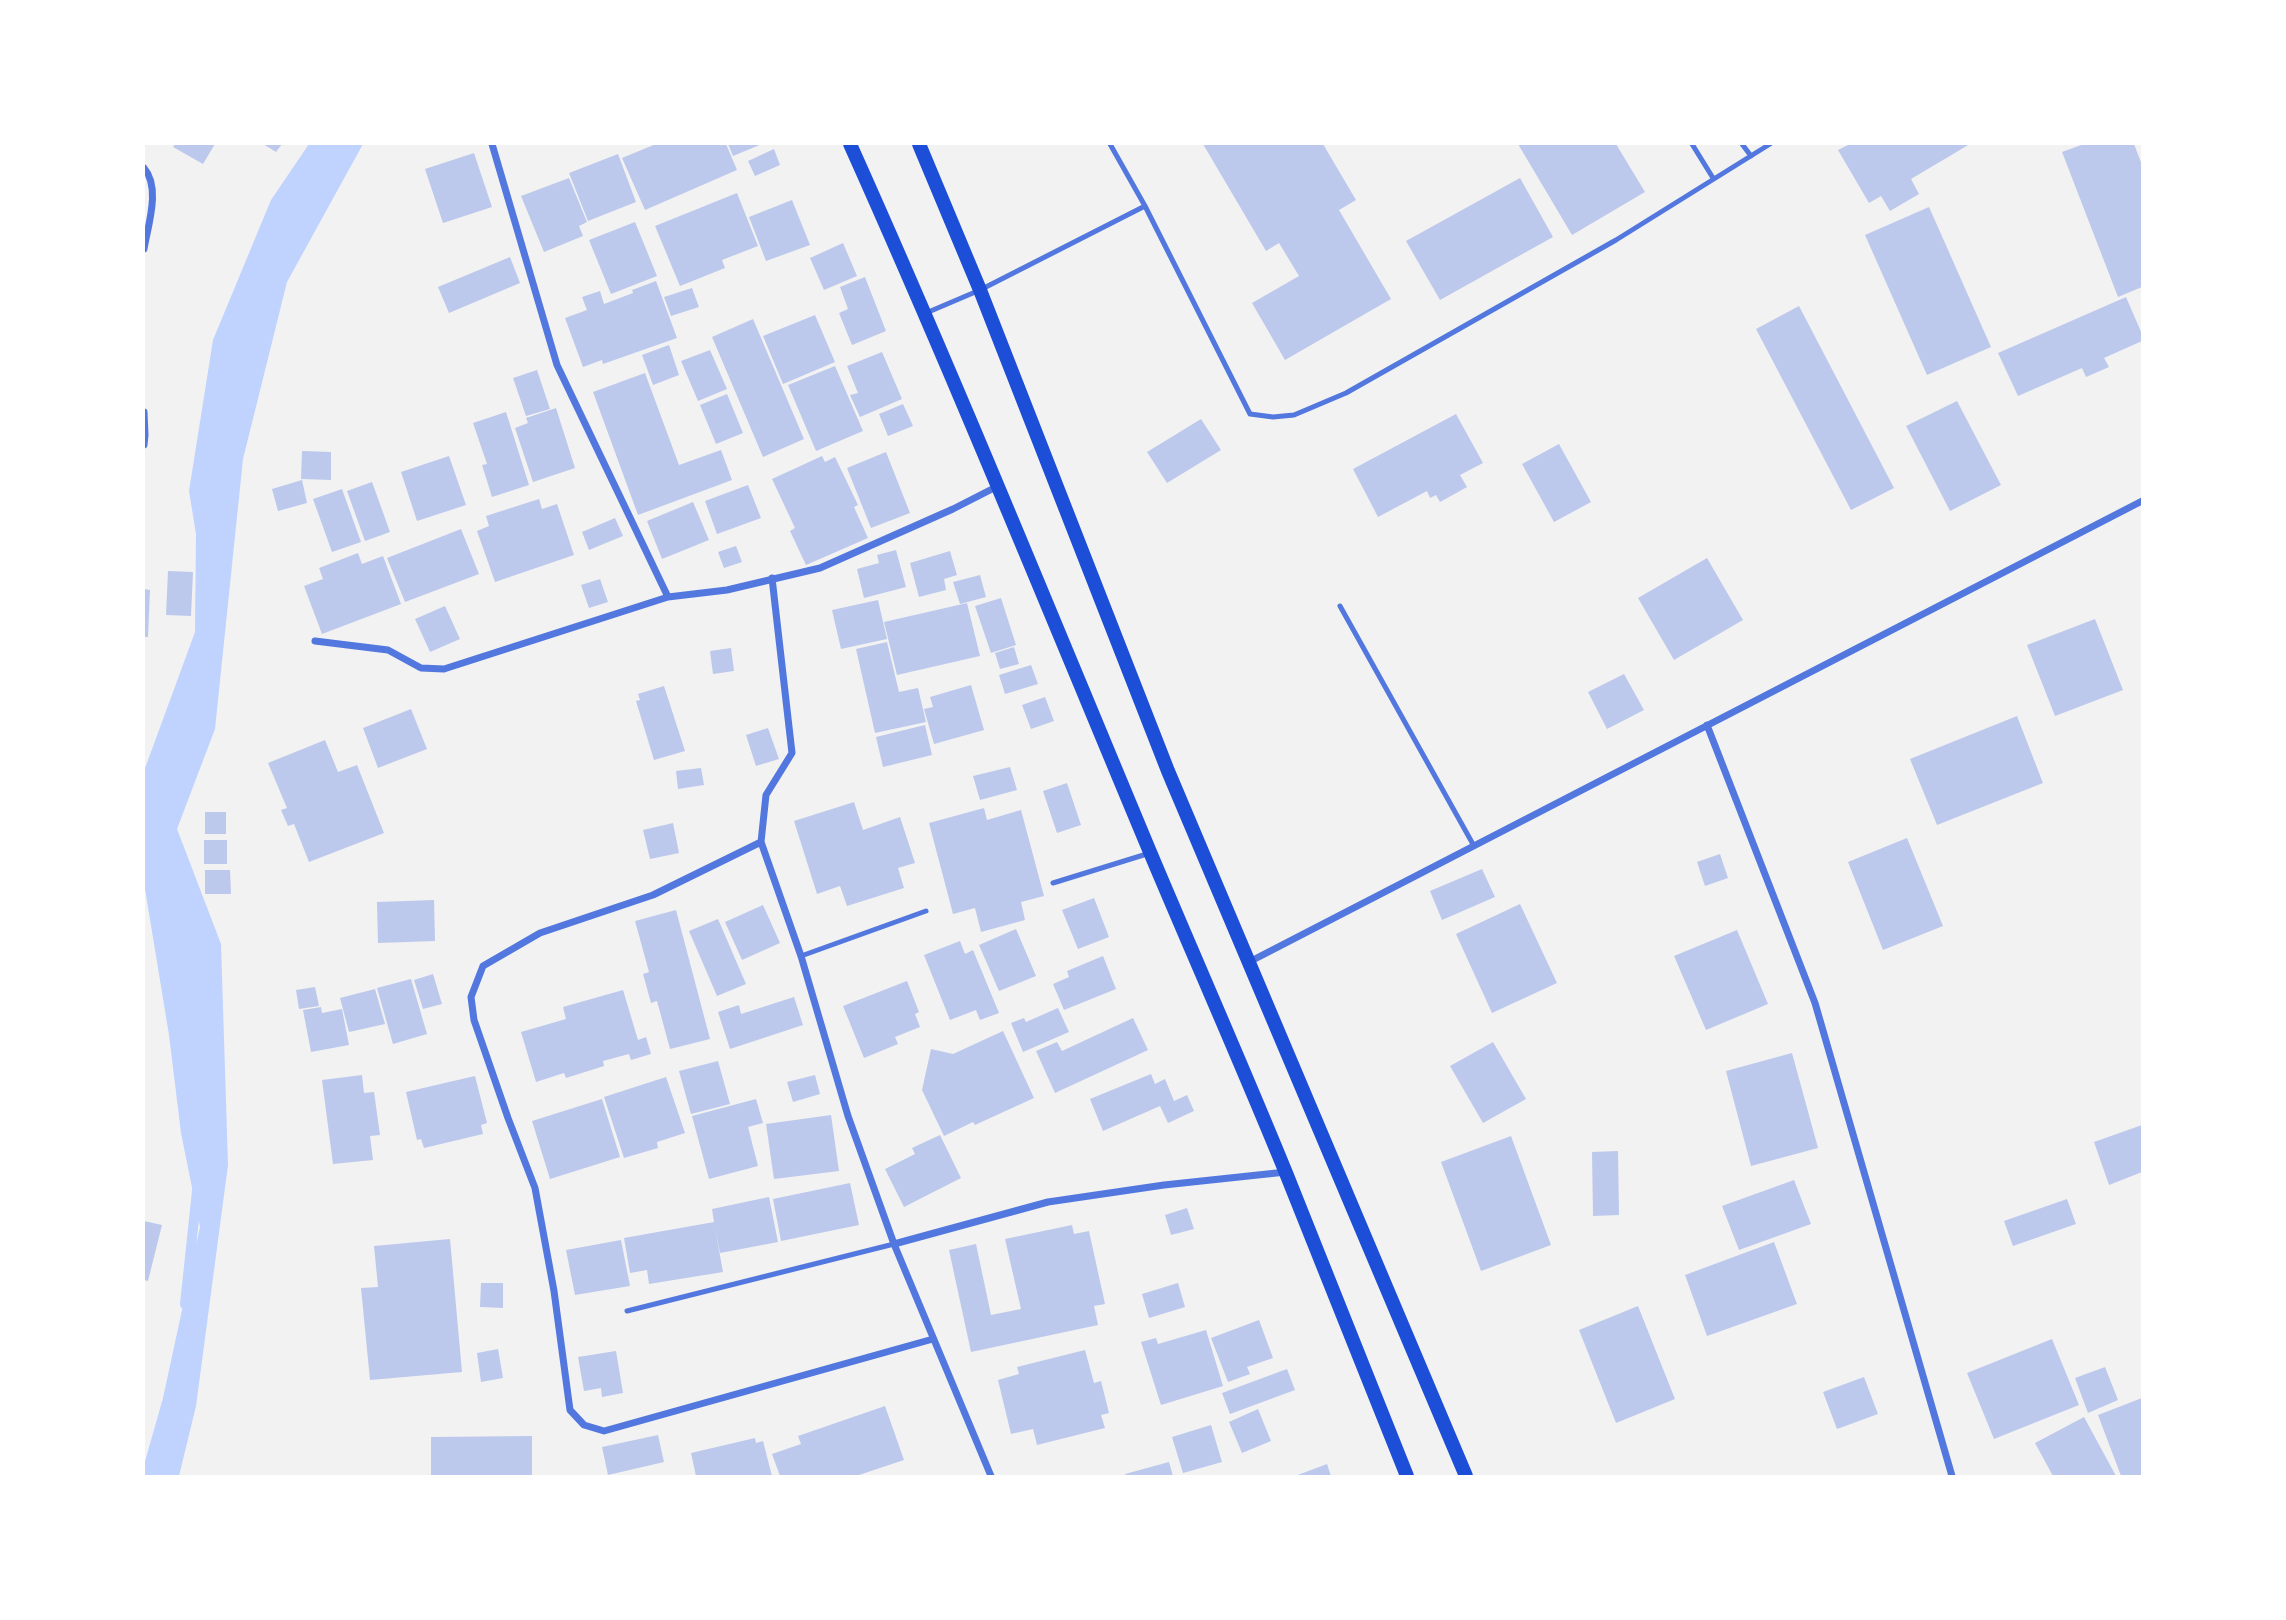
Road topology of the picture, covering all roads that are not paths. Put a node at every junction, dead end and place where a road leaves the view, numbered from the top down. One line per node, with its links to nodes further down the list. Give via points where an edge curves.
1 (492, 144): 20 (street, via 557,365)
2 (850, 144): 14 (main road)
3 (919, 144): 13 (main road)
4 (1110, 144): 11 (lane)
5 (1692, 144): 10 (lane)
6 (1742, 144): 8 (lane)
7 (1770, 144): 8 (lane)
8 (1751, 156): 10 (lane)
9 (144, 168): 12 (street, via 153,192)
10 (1713, 178): 11 (lane, via 1616,240 1346,393 1294,415 1273,417 1250,414)
11 (1145, 206): 13 (lane)
12 (144, 249)
13 (981, 290): 14 (lane); 30 (main road, via 1168,771)
14 (926, 313): 17 (main road)
15 (144, 412): 16 (street)
16 (144, 445)
17 (999, 486): 19 (street, via 820,568); 26 (main road)
18 (2143, 501): 23 (street)
19 (772, 578): 20 (street, via 727,590); 24 (street, via 792,753 766,795)
20 (668, 597): 22 (street, via 444,669 421,668 388,650)
21 (1340, 606): 25 (lane)
22 (315, 640)
23 (1707, 725): 25 (street); 38 (street, via 1815,1003)
24 (761, 842): 29 (street); 34 (street, via 653,895 540,933 483,966 471,997 474,1020 535,1188 570,1410 583,1425 604,1431)
25 (1474, 846): 30 (street)
26 (1151, 853): 27 (lane); 31 (main road)
27 (1053, 884)
28 (926, 911): 29 (lane)
29 (801, 956): 32 (street, via 848,1116)
30 (1248, 962): 37 (main road)
31 (1286, 1172): 32 (street, via 1048,1202); 36 (main road)
32 (894, 1244): 33 (lane); 34 (street)
33 (627, 1311)
34 (933, 1339): 35 (street)
35 (991, 1476)
36 (1407, 1476)
37 (1466, 1476)
38 (1952, 1476)

